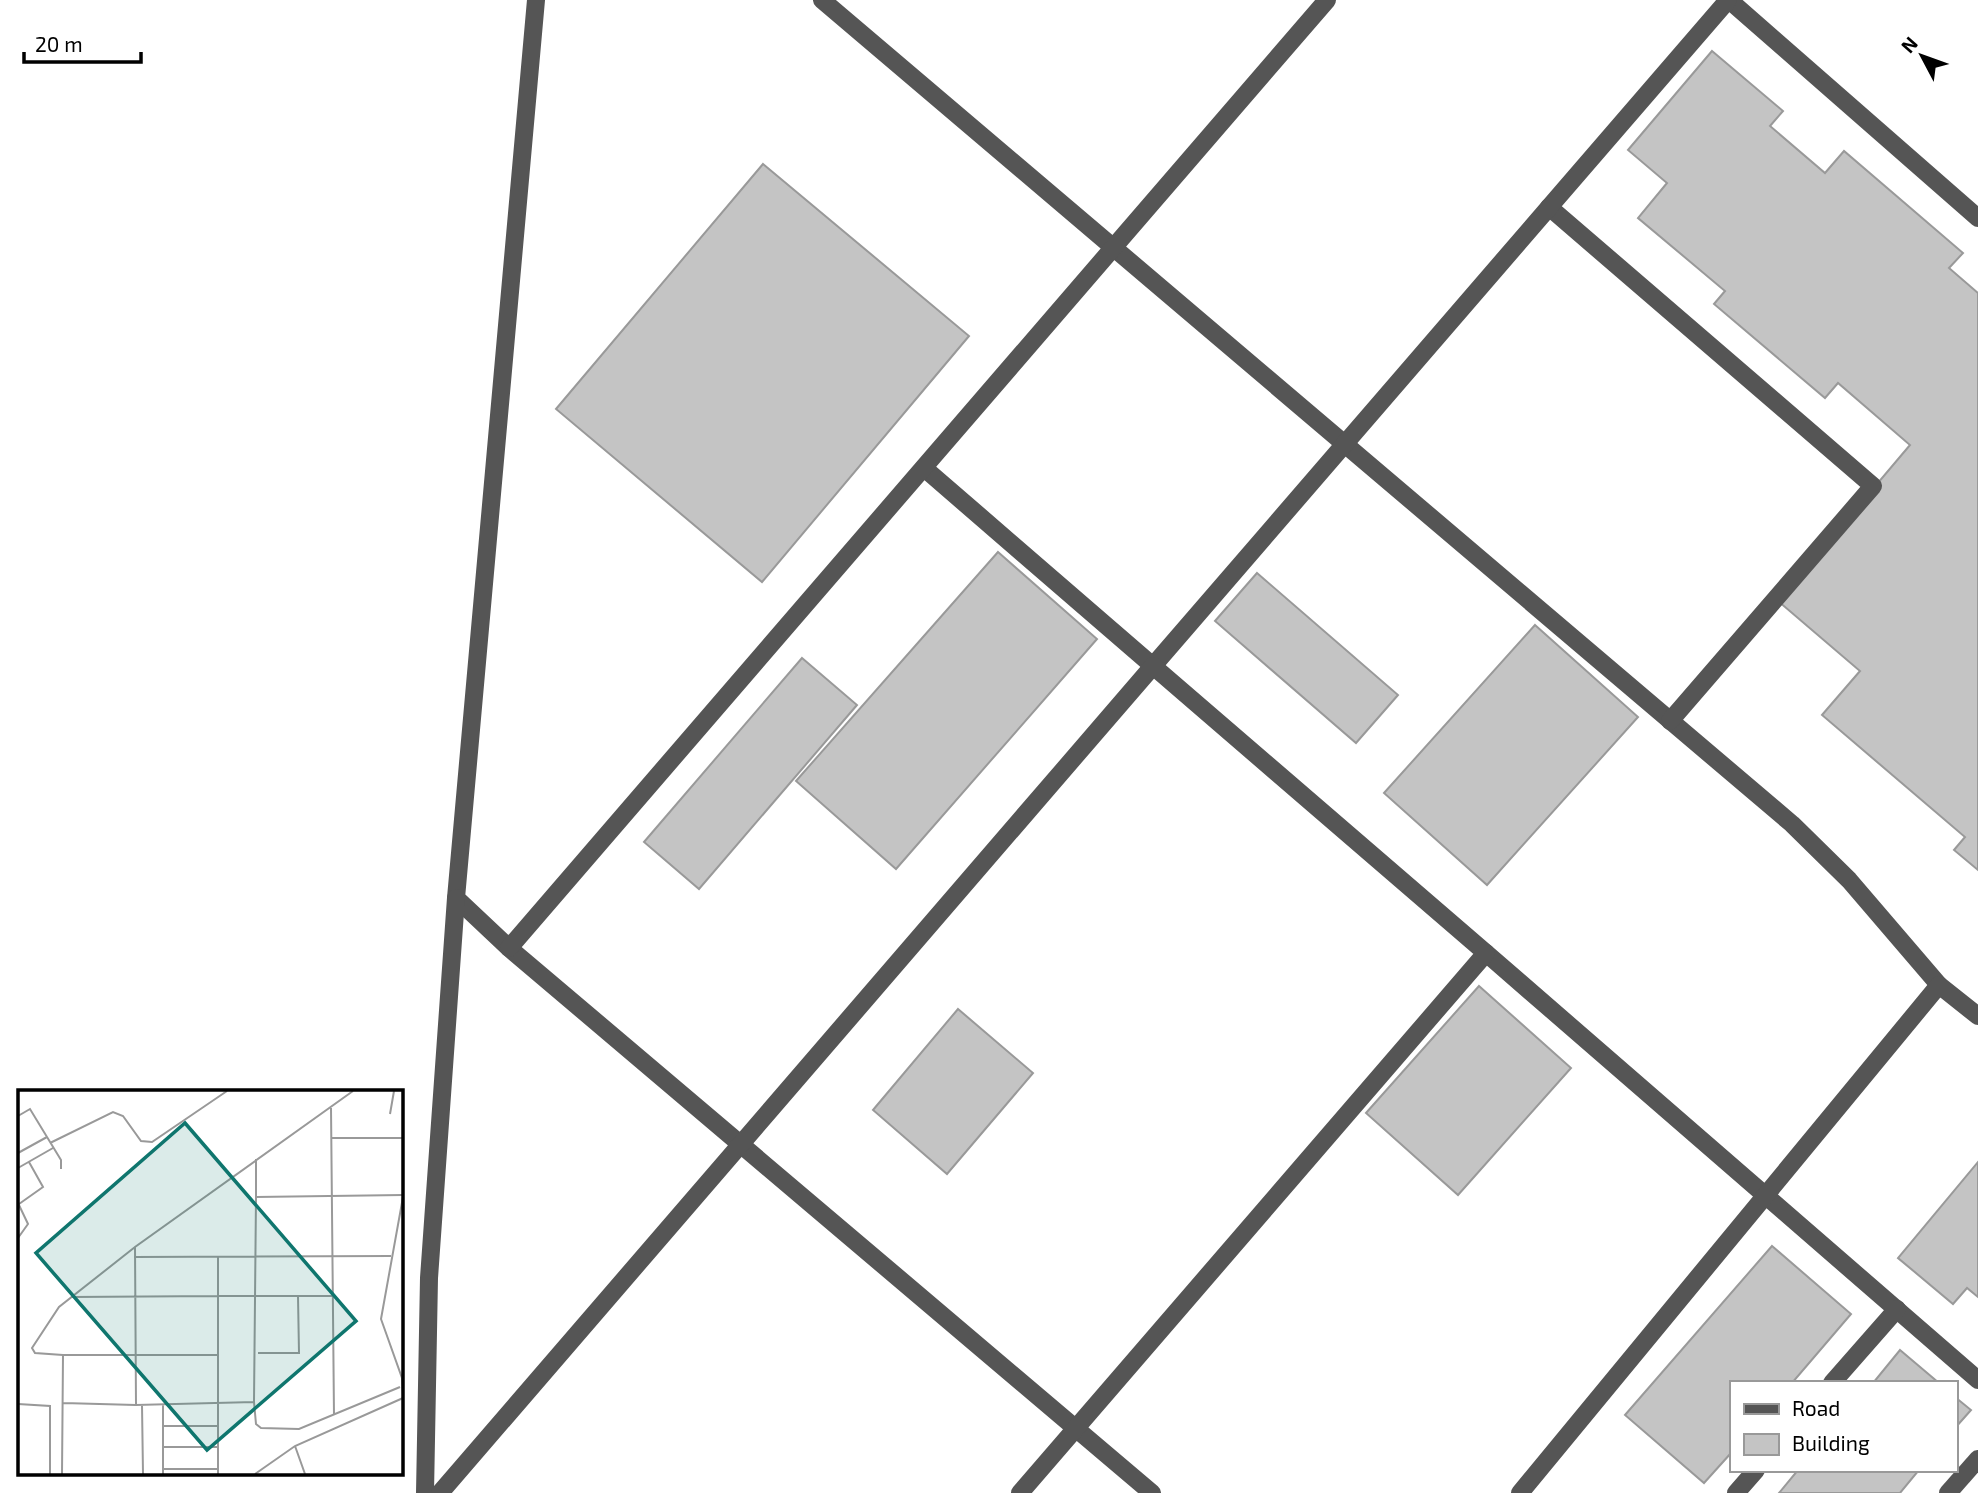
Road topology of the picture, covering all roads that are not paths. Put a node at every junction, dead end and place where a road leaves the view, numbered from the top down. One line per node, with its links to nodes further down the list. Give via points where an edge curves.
1 (536, 0): 12 (lane)
2 (822, 0): 7 (lane)
3 (1327, 0): 7 (lane)
4 (1728, 0): 5 (lane); 6 (lane)
5 (1549, 207): 8 (lane); 11 (lane, via 1873,486)
6 (1978, 218)
7 (1113, 247): 8 (lane); 9 (lane)
8 (1345, 444): 10 (lane); 11 (lane)
9 (924, 468): 10 (lane); 13 (lane)
10 (1153, 666): 14 (lane); 17 (lane)
11 (1671, 721): 15 (lane, via 1792,824 1849,880)
12 (456, 898): 13 (lane); 25 (lane, via 429,1278)
13 (509, 948): 17 (lane)
14 (1486, 953): 18 (lane); 22 (lane)
15 (1938, 985): 16 (lane); 18 (lane)
16 (1978, 1016)
17 (741, 1144): 22 (lane); 26 (lane)
18 (1766, 1196): 19 (lane); 29 (lane)
19 (1897, 1309): 20 (lane); 21 (lane)
20 (1834, 1381)
21 (1978, 1381)
22 (1076, 1429): 27 (lane); 28 (lane)
23 (1978, 1459): 31 (lane)
24 (1754, 1472): 30 (lane)
25 (425, 1493)
26 (440, 1493)
27 (1020, 1493)
28 (1152, 1493)
29 (1520, 1493)
30 (1736, 1493)
31 (1948, 1493)

